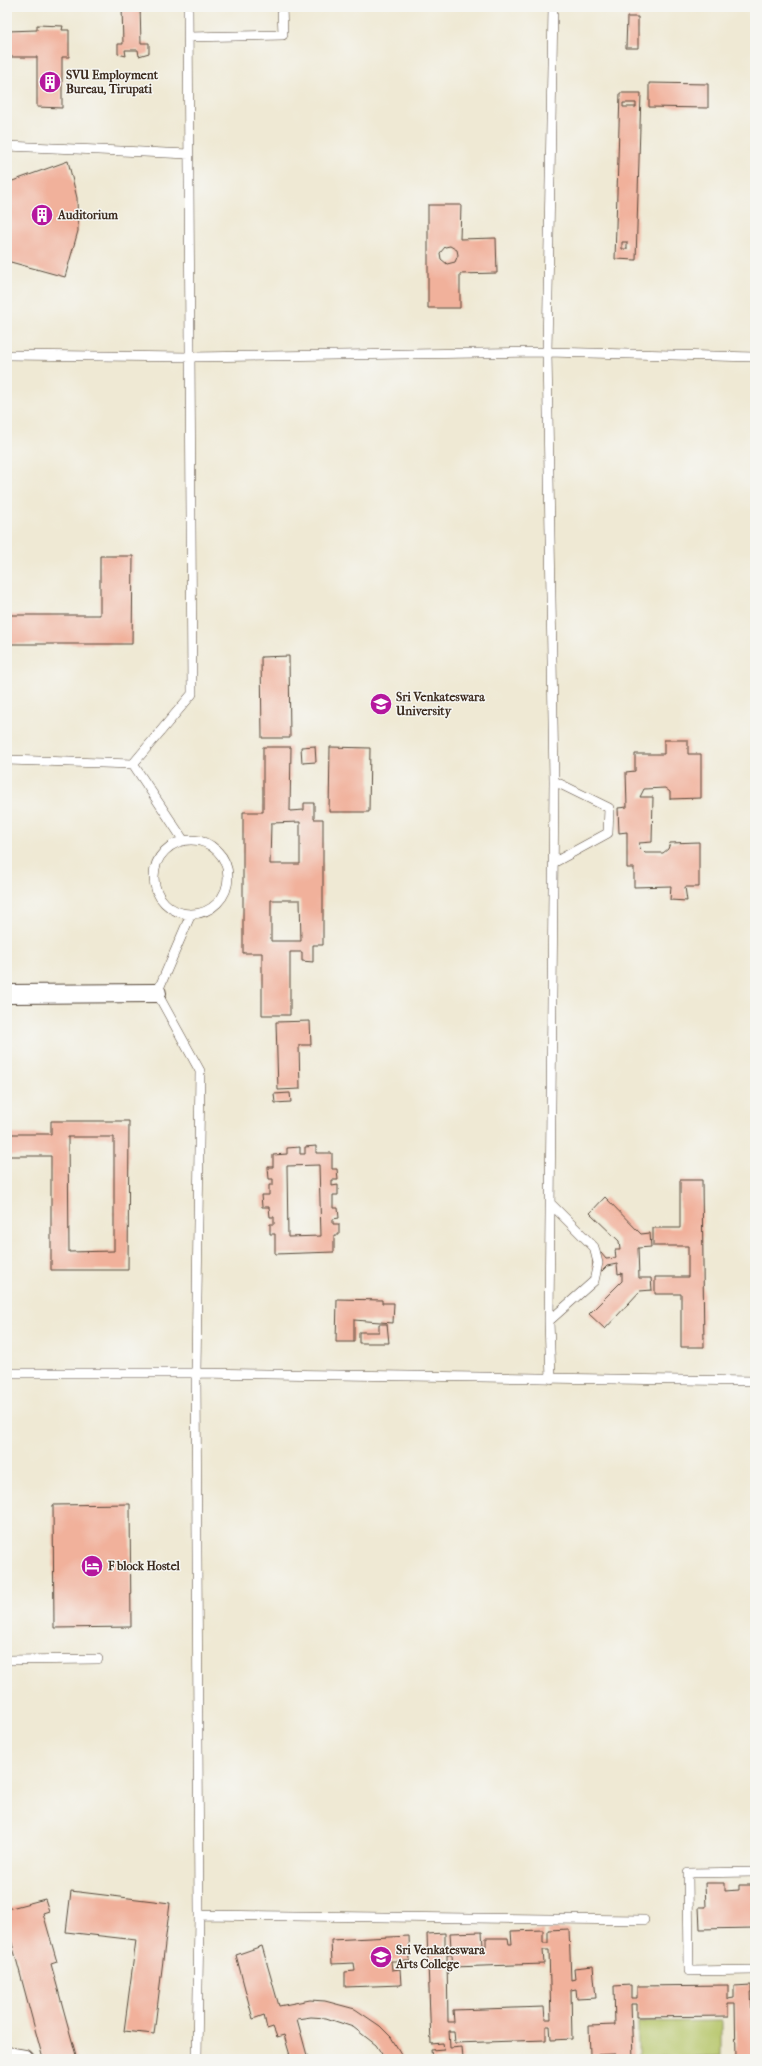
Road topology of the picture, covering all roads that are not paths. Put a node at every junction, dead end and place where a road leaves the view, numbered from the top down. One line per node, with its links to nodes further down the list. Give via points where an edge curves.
1 (188, 7): 4 (lane)
2 (282, 7): 4 (lane, via 283,34)
3 (553, 7): 7 (lane)
4 (188, 37): 6 (lane)
5 (7, 146): 6 (lane)
6 (189, 154): 9 (lane)
7 (547, 352): 9 (lane); 10 (lane); 13 (lane)
8 (7, 355): 9 (lane)
9 (191, 356): 12 (lane, via 192,694)
10 (755, 357)
11 (7, 760): 12 (lane)
12 (133, 764): 14 (lane)
13 (554, 781): 15 (lane); 15 (lane, via 609,808 608,833)
14 (184, 841): 16 (lane, via 163,852 154,875 155,887 168,907); 16 (lane, via 196,841 213,848 224,862 227,874 222,897 214,906 203,912)
15 (553, 863): 19 (lane)
16 (191, 914): 17 (lane)
17 (157, 993): 18 (street); 22 (lane, via 200,1071)
18 (7, 994)
19 (551, 1204): 20 (lane); 20 (lane, via 594,1247 598,1263 594,1281)
20 (549, 1322): 23 (lane)
21 (7, 1372): 22 (lane)
22 (196, 1373): 23 (lane); 28 (lane)
23 (551, 1379): 24 (lane)
24 (755, 1381)
25 (98, 1659): 26 (lane)
26 (7, 1660)
27 (755, 1872): 30 (lane, via 688,1873 689,1971)
28 (200, 1915): 29 (lane); 31 (lane)
29 (644, 1920)
30 (755, 1970)
31 (197, 2059)

